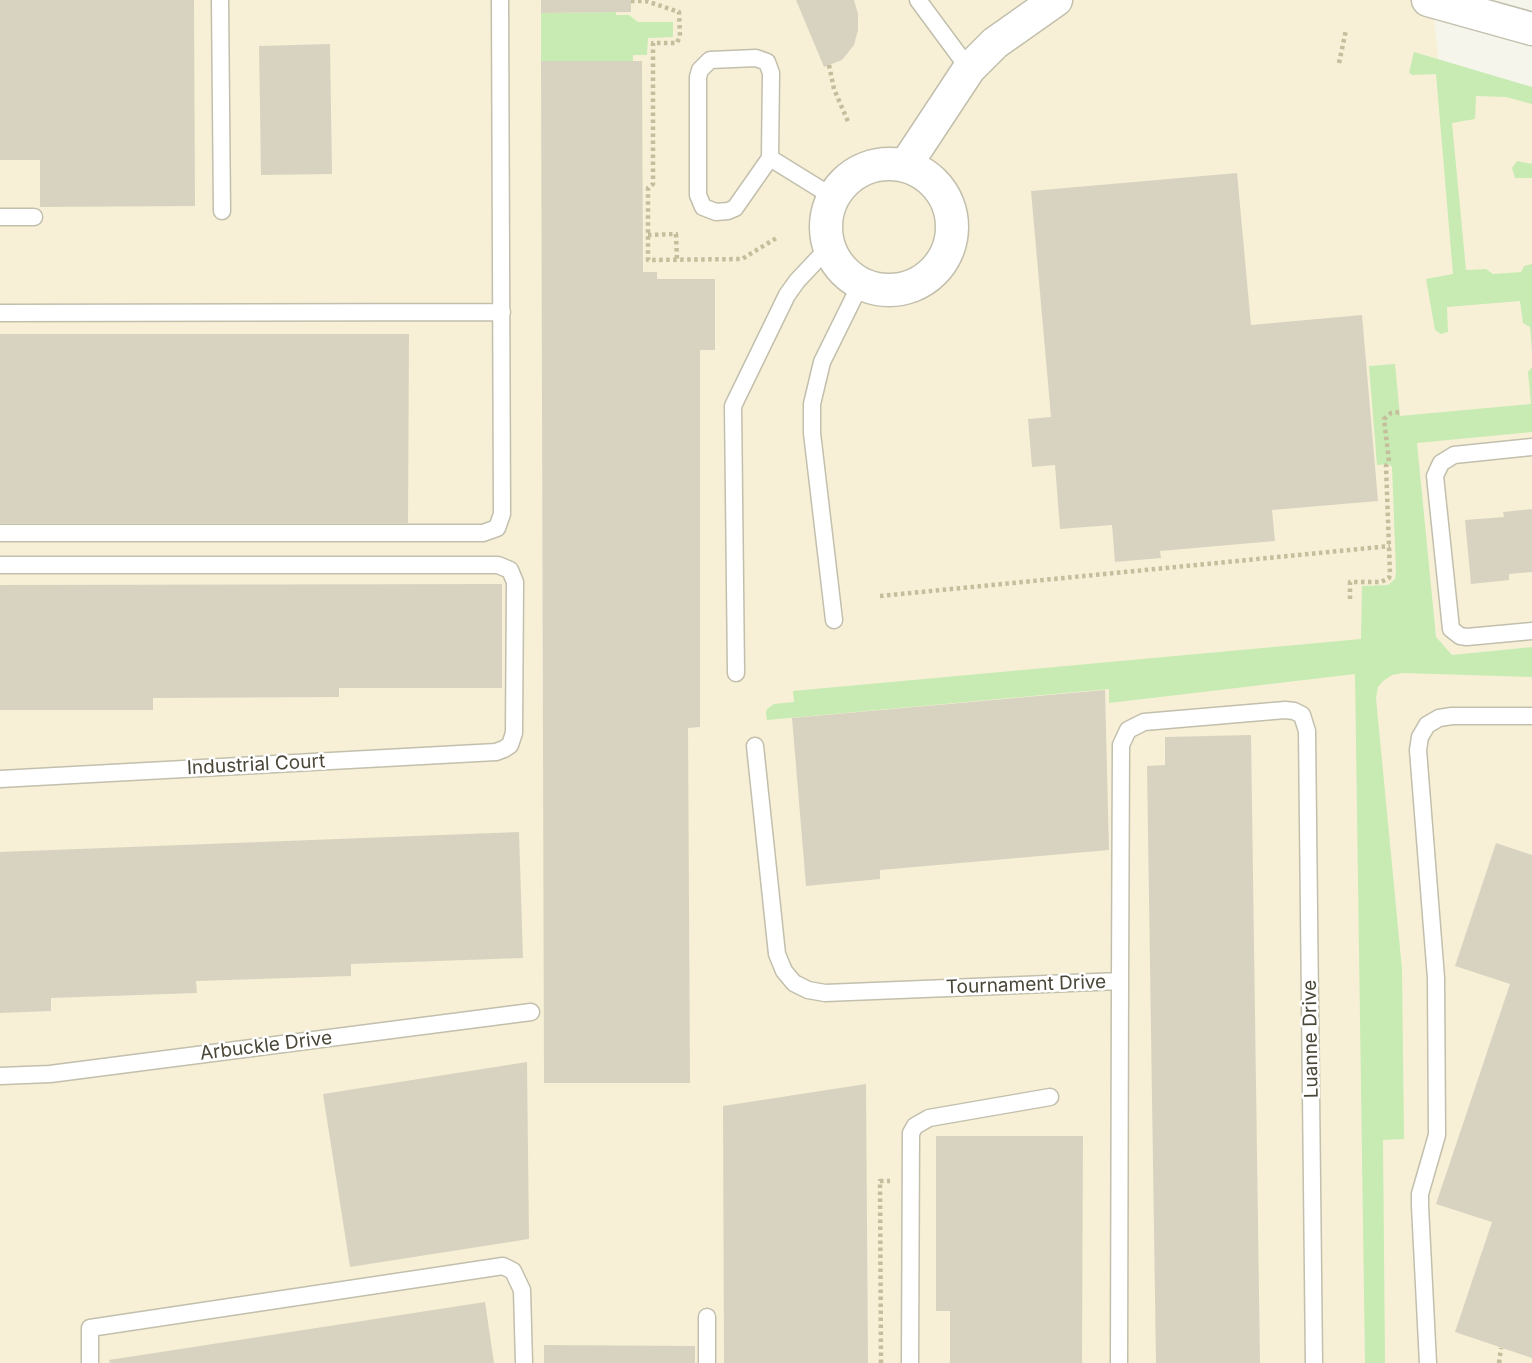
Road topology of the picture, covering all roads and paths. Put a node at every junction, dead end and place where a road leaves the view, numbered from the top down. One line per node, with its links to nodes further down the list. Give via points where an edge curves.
1 (220, 0): 16 (lane)
2 (500, 0): 24 (lane)
3 (918, 0): 11 (lane)
4 (1056, 0): 11 (street, via 995,43)
5 (1429, 0): 7 (street)
6 (631, 1): 19 (path, via 679,12 677,43 653,43 653,184 648,188)
7 (1532, 29)
8 (1346, 30): 9 (path)
9 (1339, 63)
10 (829, 65): 12 (path)
11 (969, 69): 14 (street)
12 (849, 124)
13 (770, 158): 13 (lane, via 771,73 767,62 756,58 710,60 698,78 698,195 703,207 716,212 735,208); 15 (lane)
14 (905, 166): 15 (street, via 872,166 843,183); 23 (street, via 923,173 947,202 952,221 944,258 916,283 898,289)
15 (833, 197): 21 (street, via 825,222)
16 (222, 211)
17 (0, 217): 18 (lane)
18 (34, 217)
19 (648, 235): 22 (path, via 649,260); 22 (path, via 677,234)
20 (778, 237): 22 (path, via 741,260)
21 (829, 247): 23 (street, via 841,268); 35 (lane, via 788,295 733,406)
22 (677, 260)
23 (860, 284): 33 (lane, via 822,362 812,404)
24 (502, 312): 25 (lane); 28 (lane, via 502,514 501,522 491,531)
25 (0, 313)
26 (1402, 412): 29 (path, via 1384,419 1390,461 1386,466)
27 (1532, 447): 34 (lane, via 1454,455 1441,463 1435,476 1451,629 1467,637)
28 (0, 533)
29 (1390, 547): 31 (path); 32 (path, via 1389,578 1350,582)
30 (0, 565): 38 (lane, Industrial Court, via 505,566 514,582 514,733 509,745 496,752)
31 (880, 596)
32 (1350, 598)
33 (834, 620)
34 (1532, 631)
35 (736, 673)
36 (1532, 716): 53 (lane, via 1439,718 1427,725 1420,737 1436,978 1437,1135 1420,1194)
37 (755, 746): 39 (lane, Tournament Drive, via 777,954 794,983 825,993)
38 (0, 779)
39 (1120, 981): 51 (lane, Tournament Drive); 52 (lane, Luanne Drive, via 1121,745 1128,730 1144,722 1272,711 1302,715 1307,731)
40 (531, 1012): 41 (lane, Arbuckle Drive, via 50,1074)
41 (0, 1076)
42 (1050, 1097): 43 (lane, via 920,1121 911,1133)
43 (910, 1181): 49 (path, via 880,1181); 50 (lane)
44 (707, 1317): 48 (lane)
45 (1502, 1348): 54 (path)
46 (90, 1363): 47 (lane, via 90,1328 503,1266 513,1271 522,1290)
47 (524, 1363)
48 (707, 1363)
49 (881, 1363)
50 (910, 1363)
51 (1119, 1363)
52 (1314, 1363)
53 (1428, 1363)
54 (1499, 1363)

